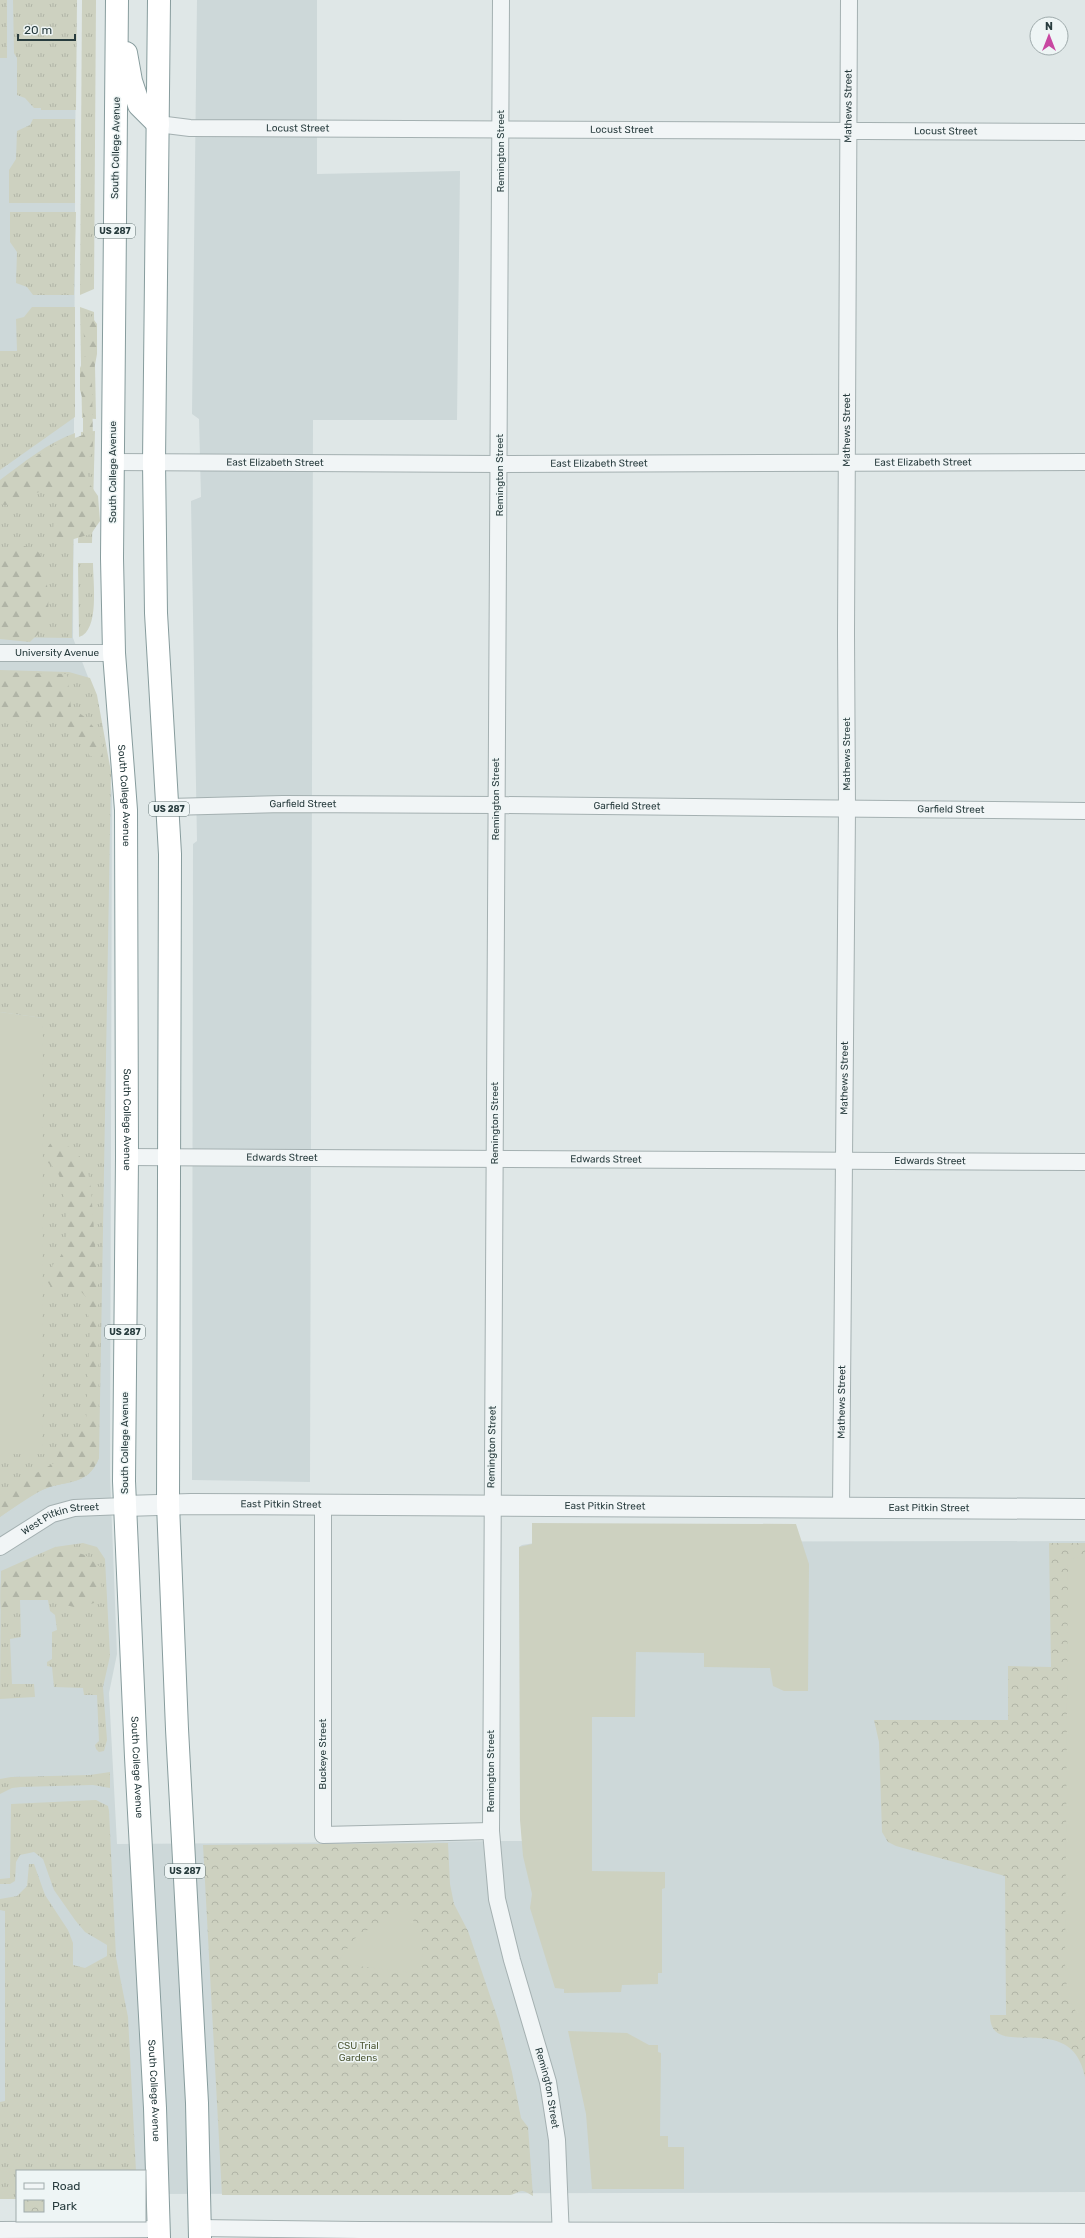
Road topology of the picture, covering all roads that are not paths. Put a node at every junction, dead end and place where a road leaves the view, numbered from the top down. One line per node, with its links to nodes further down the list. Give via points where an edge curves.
1 (159, 0): 5 (highway, US 287)
2 (501, 0): 6 (street, Remington Street)
3 (849, 0): 7 (street, Mathews Street)
4 (117, 2): 5 (highway, via 131,81 139,105); 9 (highway, South College Avenue / US 287)
5 (158, 124): 6 (street, Locust Street, via 190,128); 10 (highway, US 287)
6 (501, 129): 7 (street, Locust Street); 13 (street, Remington Street)
7 (848, 131): 8 (street, Locust Street); 11 (street, Mathews Street)
8 (1085, 132)
9 (112, 462): 10 (street, East Elizabeth Street); 15 (highway, South College Avenue / US 287)
10 (154, 462): 13 (street, East Elizabeth Street); 17 (highway, US 287, via 156,613)
11 (847, 462): 12 (street, East Elizabeth Street); 13 (street, East Elizabeth Street); 18 (street, Mathews Street)
12 (1085, 462)
13 (499, 464): 16 (street, Remington Street)
14 (0, 653): 15 (street, University Avenue)
15 (114, 653): 20 (highway, South College Avenue / US 287, via 126,810)
16 (496, 804): 17 (street, Garfield Street); 18 (street, Garfield Street); 22 (street, Remington Street)
17 (169, 807): 21 (highway, US 287)
18 (847, 809): 19 (street, Garfield Street); 23 (street, Mathews Street)
19 (1085, 811)
20 (127, 1157): 21 (street, Edwards Street); 26 (highway, South College Avenue / US 287)
21 (169, 1157): 22 (street, Edwards Street); 25 (highway, US 287)
22 (495, 1159): 23 (street, Edwards Street); 28 (street, Remington Street)
23 (843, 1160): 24 (street, Edwards Street); 29 (street, Mathews Street)
24 (1085, 1162)
25 (168, 1504): 26 (street, East Pitkin Street); 27 (street, East Pitkin Street); 35 (highway, US 287, via 197,2103)
26 (125, 1506): 31 (street, West Pitkin Street, via 74,1508 52,1514); 37 (highway, South College Avenue / US 287, via 155,2108)
27 (323, 1506): 28 (street, East Pitkin Street); 32 (street, Buckeye Street, via 323,1835)
28 (492, 1507): 29 (street, East Pitkin Street); 32 (street, Remington Street)
29 (841, 1508): 30 (street, East Pitkin Street)
30 (1085, 1509)
31 (0, 1547)
32 (491, 1831): 36 (street, Remington Street, via 497,1899 548,2082 557,2140)
33 (0, 2230): 37 (street)
34 (1085, 2232): 38 (street)
35 (200, 2233): 36 (street)
36 (561, 2234): 38 (street)
37 (164, 2235)
38 (959, 2235)

